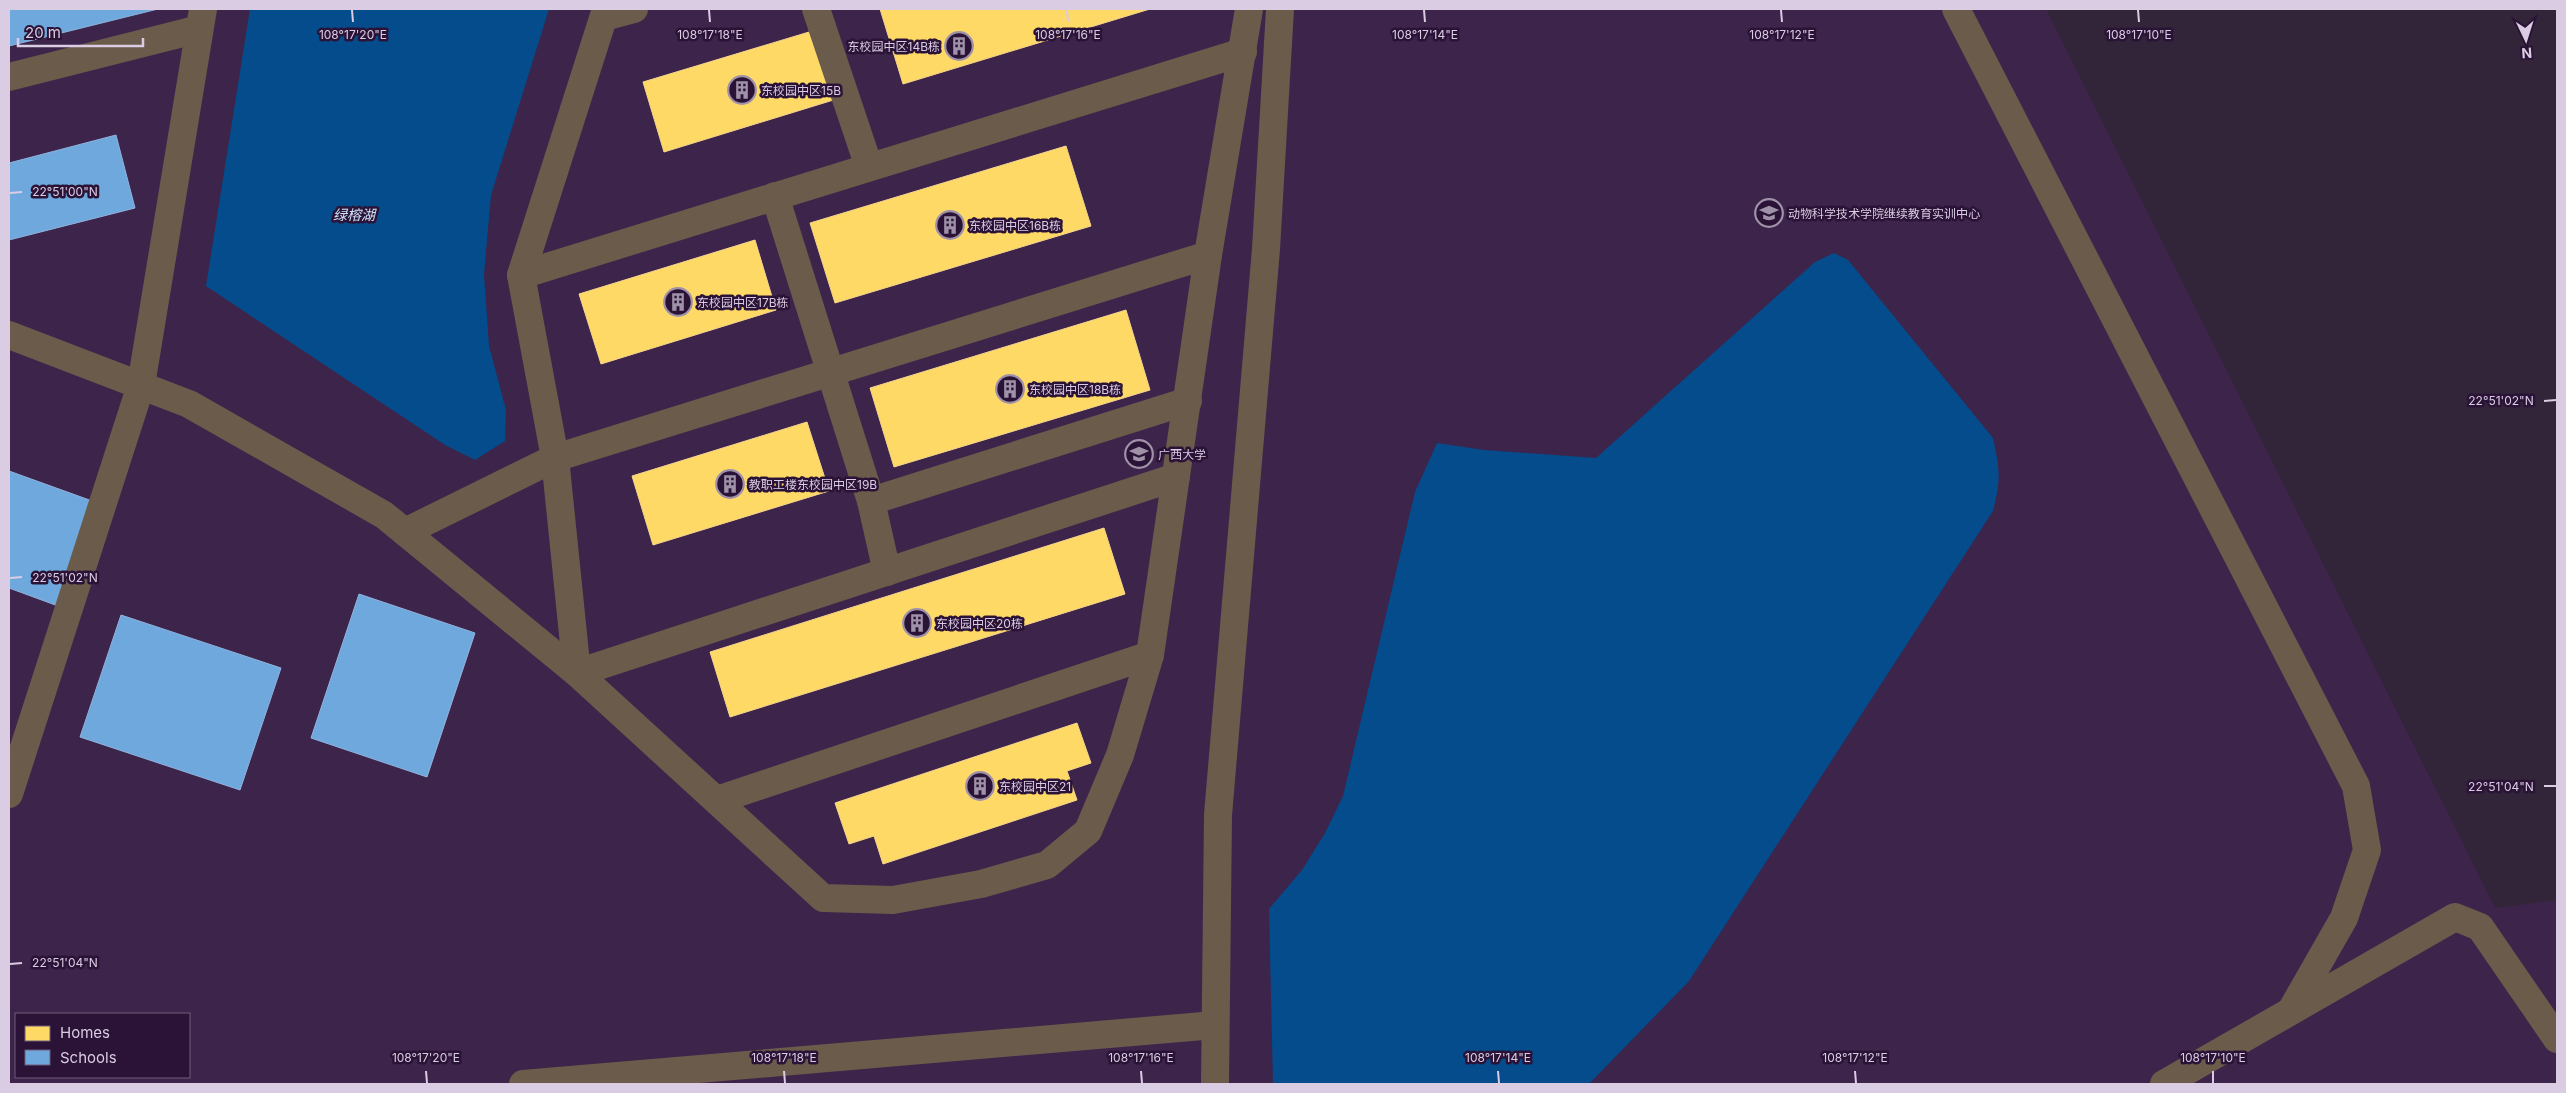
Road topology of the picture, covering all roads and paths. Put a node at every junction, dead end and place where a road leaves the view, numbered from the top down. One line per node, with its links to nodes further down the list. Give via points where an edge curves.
1 (634, 9): 6 (street)
2 (816, 9): 10 (street)
3 (1249, 9): 8 (street)
4 (1280, 9): 28 (street, via 1266,249 1218,814)
5 (1956, 9): 27 (street, via 2356,786 2367,850 2344,918)
6 (605, 13): 13 (street)
7 (201, 19): 9 (street); 16 (street)
8 (1243, 52): 10 (street); 12 (street)
9 (9, 77)
10 (869, 167): 11 (street)
11 (775, 196): 13 (street); 15 (street)
12 (1208, 255): 15 (street); 17 (street)
13 (521, 275): 18 (street)
14 (9, 335): 16 (street)
15 (832, 372): 18 (street); 20 (street)
16 (140, 386): 21 (street, via 189,404 384,516); 25 (street)
17 (1188, 401): 19 (street); 20 (street)
18 (555, 458): 21 (street); 24 (street)
19 (1176, 477): 22 (street); 23 (street)
20 (871, 501): 22 (street)
21 (405, 532): 24 (street)
22 (887, 572): 24 (street)
23 (1150, 655): 26 (street); 26 (street, via 1120,755 1088,830 1047,865 981,884 893,900 823,898)
24 (577, 673): 26 (street)
25 (9, 794)
26 (717, 800)
27 (2292, 1009): 29 (street, via 2455,917 2480,928); 32 (street)
28 (1215, 1025): 30 (street); 31 (street)
29 (2557, 1039)
30 (523, 1084)
31 (1215, 1084)
32 (2164, 1084)

